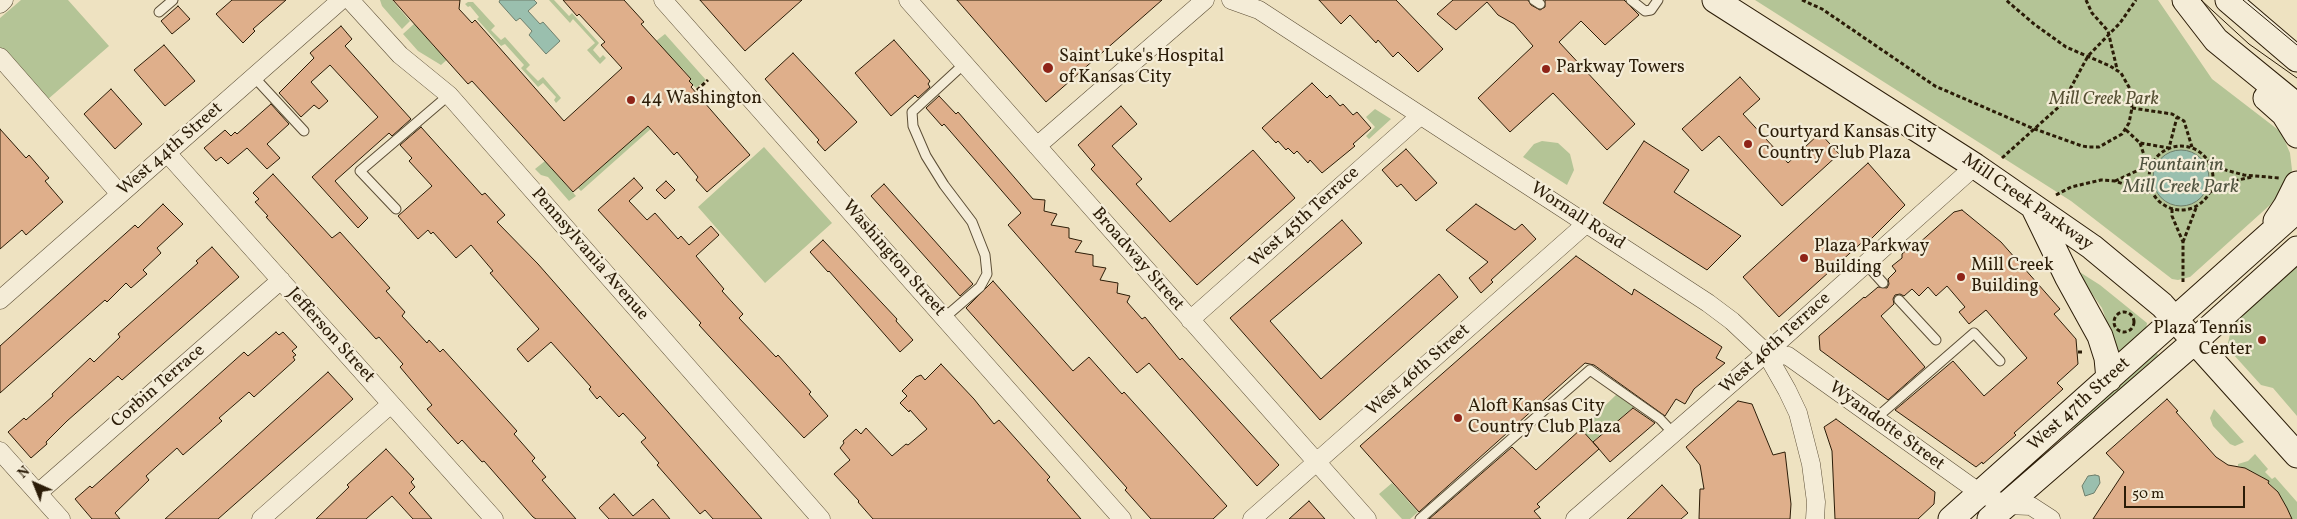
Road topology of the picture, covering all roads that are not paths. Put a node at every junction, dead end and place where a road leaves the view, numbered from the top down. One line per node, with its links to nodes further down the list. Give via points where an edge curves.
1 (4, 0): 14 (street)
2 (173, 0): 15 (lane)
3 (341, 0): 20 (street, West 44th Street)
4 (350, 0): 21 (street, Pennsylvania Avenue, via 400,55)
5 (663, 0): 42 (street, Washington Street)
6 (908, 0): 19 (street, Broadway Street)
7 (1205, 0): 26 (street)
8 (1230, 0): 23 (street, Wornall Road, via 1260,10)
9 (1631, 0): 10 (lane, via 1645,11 1651,10)
10 (1658, 0)
11 (1715, 0): 28 (main road, Mill Creek Parkway)
12 (2185, 0): 16 (main road)
13 (2239, 3): 18 (main road)
14 (0, 4)
15 (159, 12)
16 (2216, 40): 22 (main road); 25 (main road, via 2230,64 2284,114)
17 (0, 57): 30 (street)
18 (2297, 60)
19 (964, 64): 26 (street, Broadway Street); 42 (lane, via 912,112 913,126 926,156 972,222 986,254 987,274 980,287)
20 (254, 77): 24 (lane); 27 (street, West 44th Street)
21 (448, 95): 32 (lane, via 360,171); 62 (street, Pennsylvania Avenue)
22 (2297, 106)
23 (1420, 116): 34 (street, Wornall Road); 43 (street, West 45th Terrace)
24 (304, 131)
25 (2297, 135)
26 (1037, 146): 43 (street, Broadway Street)
27 (167, 153): 30 (street, West 44th Street); 38 (street, Jefferson Street)
28 (1975, 166): 31 (main road, Mill Creek Parkway); 37 (street, West 46th Terrace)
29 (2292, 181): 35 (main road, via 2286,206)
30 (120, 194): 40 (street, West 44th Street)
31 (2033, 206): 44 (main road, Mill Creek Parkway, via 2092,247); 49 (main road, via 2100,336)
32 (396, 209)
33 (2297, 210): 35 (main road, West 47th Street)
34 (1587, 223): 47 (street, Wornall Road, via 1708,303); 55 (street, West 46th Street)
35 (2258, 245): 44 (main road, West 47th Street)
36 (2297, 249): 46 (main road, West 47th Street)
37 (1866, 264): 39 (lane); 47 (street, West 46th Terrace)
38 (281, 280): 50 (street, Jefferson Street); 56 (street, Corbin Terrace)
39 (1883, 283)
40 (0, 300)
41 (1899, 300): 45 (lane)
42 (944, 318): 63 (street, Washington Street)
43 (1190, 320): 55 (street, Broadway Street)
44 (2176, 320): 46 (main road, Mill Creek Parkway); 49 (main road, West 47th Street)
45 (1936, 340)
46 (2195, 342): 54 (main road, Mill Creek Parkway); 58 (main road, West 47th Street)
47 (1766, 353): 51 (street, Wyandotte Street, via 1788,356); 52 (street, West 46th Terrace); 68 (street, Wornall Road, via 1798,414 1811,464)
48 (2000, 360): 51 (lane, via 1974,333)
49 (2109, 379): 57 (main road, West 47th Street)
50 (391, 404): 60 (street); 61 (street, Jefferson Street)
51 (1875, 418): 57 (street, Wyandotte Street)
52 (1674, 434): 66 (lane, via 1660,419 1590,370); 67 (street, West 46th Terrace)
53 (0, 451): 56 (street)
54 (2297, 455)
55 (1316, 462): 64 (street, West 46th Street); 65 (street, Broadway Street)
56 (38, 493): 59 (street)
57 (1980, 493): 58 (street, Wyandotte Street); 69 (main road, West 47th Street)
58 (2004, 514): 70 (street, Wyandotte Street, via 2031,506)
59 (61, 519)
60 (261, 519)
61 (494, 519)
62 (821, 519)
63 (1122, 519)
64 (1252, 519)
65 (1367, 519)
66 (1420, 519)
67 (1575, 519)
68 (1815, 519)
69 (1951, 519)
70 (2051, 519)

